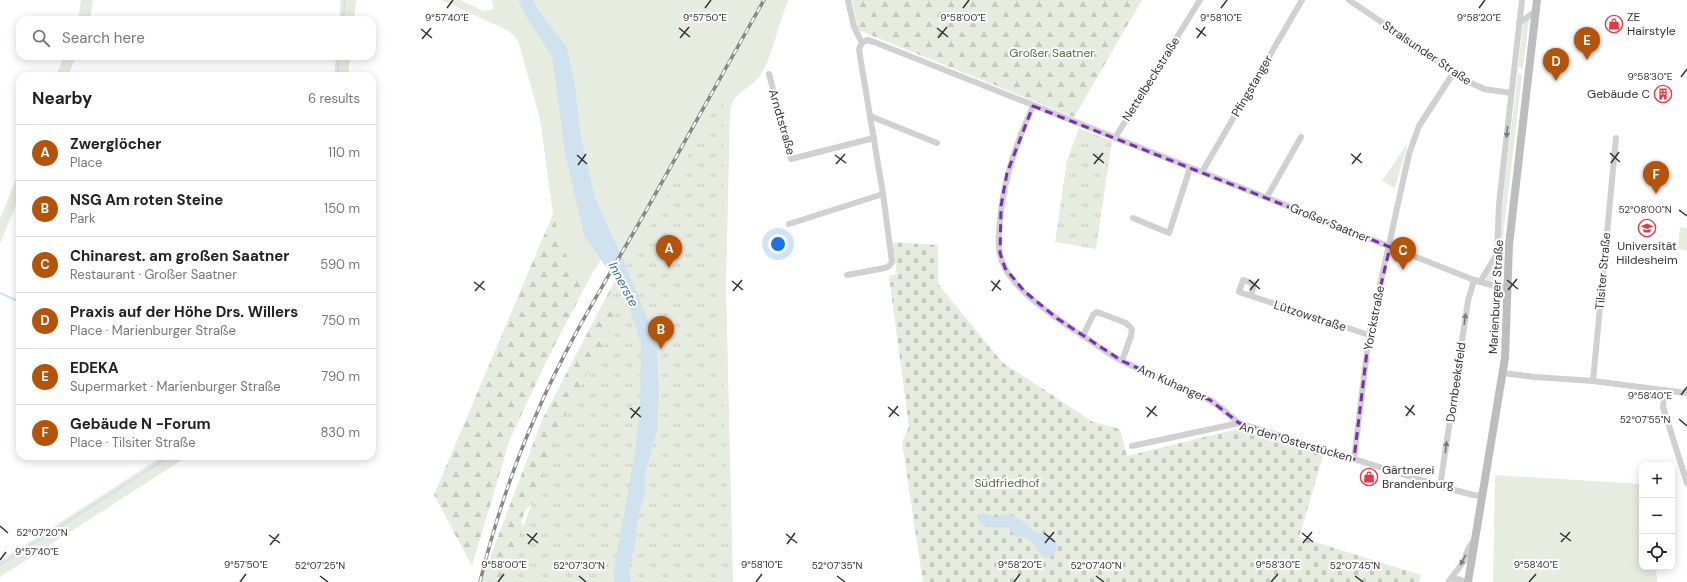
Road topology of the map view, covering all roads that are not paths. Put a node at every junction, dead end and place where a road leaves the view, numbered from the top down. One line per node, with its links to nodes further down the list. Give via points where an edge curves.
1 (848, 0): 9 (street, via 854,27)
2 (1200, 0): 17 (street, Nettelbeckstraße)
3 (1302, 0): 21 (street, Pfingstanger)
4 (1522, 0): 8 (street, Marienburger Straße)
5 (1537, 0): 7 (main road, Marienburger Straße)
6 (1353, 1): 10 (street, Stralsunder Straße)
7 (1536, 11): 8 (street); 29 (main road, Marienburger Straße)
8 (1519, 23): 12 (street, Marienburger Straße)
9 (862, 43): 13 (street, Großer Saatner, via 867,40 874,42); 14 (street, via 859,49)
10 (1454, 72): 12 (street, Stralsunder Straße, via 1471,84 1484,89); 26 (street, Yorckstraße, via 1417,131 1409,154)
11 (769, 74): 16 (street, Arndtstraße, via 791,159)
12 (1511, 93): 28 (street, Marienburger Straße, one-way to 28, via 1497,254)
13 (1033, 106): 17 (street, Großer Saatner); 32 (street, Am Kuhanger, via 1007,173 998,239 1000,253 1005,268 1024,291)
14 (870, 116): 16 (street); 19 (street)
15 (1301, 137): 23 (street)
16 (874, 138): 22 (street)
17 (1115, 138): 20 (street, Großer Saatner)
18 (1616, 138): 35 (street, Tilsiter Straße)
19 (937, 143)
20 (1190, 168): 21 (street, Großer Saatner); 24 (street, via 1169,233)
21 (1202, 172): 23 (street, Großer Saatner)
22 (883, 194): 25 (street); 27 (street, via 892,262 885,268)
23 (1267, 197): 26 (street, Großer Saatner)
24 (1133, 218)
25 (789, 224)
26 (1390, 247): 28 (street, Großer Saatner); 31 (street, Yorckstraße)
27 (847, 275)
28 (1477, 281): 29 (street, Großer Saatner); 42 (street, Dornbeeksfeld, one-way to 28, via 1468,301)
29 (1507, 286): 34 (main road, Marienburger Straße)
30 (1251, 296): 31 (street, Lützowstraße)
31 (1369, 335): 40 (street, Yorckstraße)
32 (1084, 336): 33 (street, Am Kuhanger); 33 (street, via 1093,315 1098,312 1126,323 1132,329)
33 (1122, 361): 38 (street, Am Kuhanger, via 1210,400)
34 (1503, 373): 35 (street); 43 (main road, Marienburger Straße)
35 (1593, 381): 36 (street)
36 (1664, 390): 37 (street); 41 (street, via 1663,406)
37 (1687, 393)
38 (1239, 423): 39 (street, An den Osterstücken); 40 (street, An den Osterstücken)
39 (1132, 446)
40 (1354, 459): 42 (street, An den Osterstücken)
41 (1687, 483)
42 (1440, 486): 43 (street, An den Osterstücken)
43 (1481, 496): 44 (main road, Marienburger Straße)
44 (1475, 538): 45 (street, one-way to 45, via 1464,561); 46 (main road, Marienburger Straße)
45 (1448, 581): 46 (street, Marienburger Straße, via 1458,579)
46 (1467, 582)

